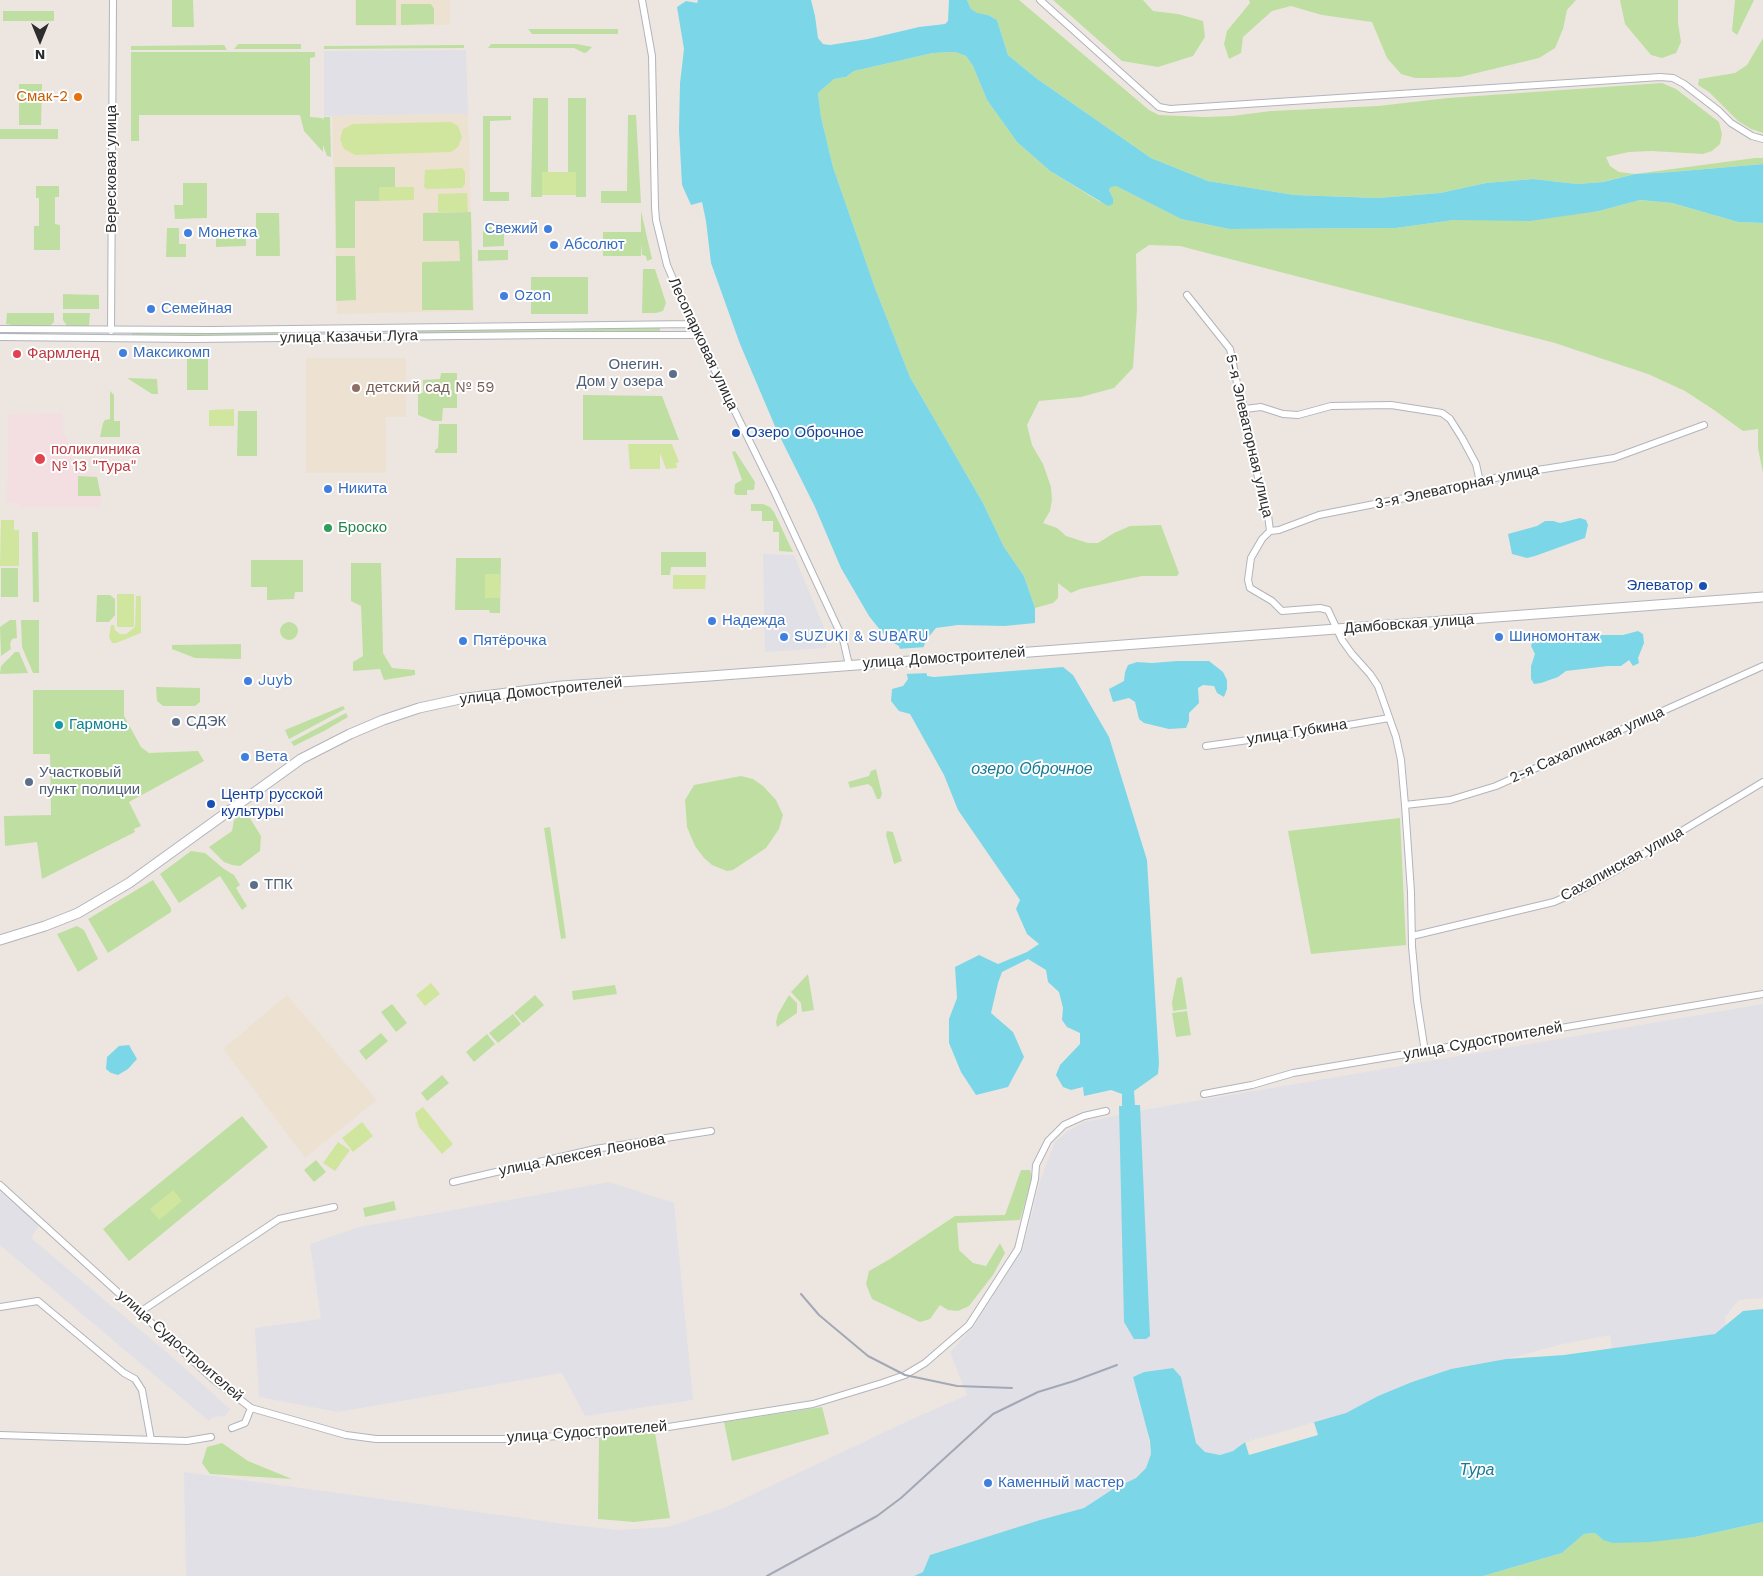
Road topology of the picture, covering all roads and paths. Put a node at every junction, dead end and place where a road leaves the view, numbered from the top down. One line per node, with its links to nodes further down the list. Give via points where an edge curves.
1 (113, 0): 8 (street, Вересковая улица)
2 (642, 0): 6 (street, Лесопарковая улица, via 652,56 656,220 667,265)
3 (1040, 0): 4 (street, via 1159,107 1170,109 1660,76 1684,84 1731,123)
4 (1763, 139)
5 (1187, 295): 12 (street, 5-я Элеваторная улица, via 1230,349)
6 (692, 324): 8 (street, улица Казачьи Луга); 9 (street, Лесопарковая улица)
7 (0, 328): 8 (street, улица Казачьи Луга)
8 (111, 329): 11 (street, Вересковая улица)
9 (697, 335): 11 (street, улица Казачьи Луга); 19 (street, Лесопарковая улица, via 822,591 843,639)
10 (0, 337): 11 (street, улица Казачьи Луга)
11 (111, 338)
12 (1245, 409): 14 (street, via 1262,407 1298,415 1331,406 1391,405 1442,413 1462,438 1476,464); 15 (street, 5-я Элеваторная улица, via 1251,451)
13 (1704, 425): 14 (street, 3-я Элеваторная улица, via 1614,458)
14 (1480, 482): 15 (street, 3-я Элеваторная улица, via 1318,515 1279,530)
15 (1270, 530): 17 (street, via 1252,558 1248,580 1250,588 1282,611 1325,608)
16 (1763, 597): 17 (main road, Дамбовская улица)
17 (1336, 630): 18 (main road, Дамбовская улица); 21 (street, via 1374,680)
18 (1055, 650): 19 (main road, улица Домостроителей)
19 (849, 665): 26 (main road, улица Домостроителей, via 546,687 419,708 375,723 300,759 136,878 78,913)
20 (1763, 666): 24 (street, 2-я Сахалинская улица, via 1496,786 1450,800)
21 (1389, 718): 22 (street, улица Губкина); 24 (street, via 1401,760)
22 (1206, 746)
23 (1763, 782): 25 (street, Сахалинская улица, via 1617,870 1562,898 1526,910)
24 (1405, 805): 25 (street)
25 (1412, 936): 28 (street)
26 (0, 940)
27 (1763, 994): 28 (street, улица Судостроителей)
28 (1425, 1052): 29 (street, улица Судостроителей, via 1293,1073)
29 (1204, 1094)
30 (1106, 1111): 37 (street, улица Судостроителей, via 1064,1125 1048,1141 1036,1165 1018,1249 968,1325 925,1363 882,1383 813,1404 662,1428 507,1438 376,1439 346,1435)
31 (711, 1131): 32 (street, улица Алексея Леонова, via 595,1149)
32 (454, 1182)
33 (0, 1185): 36 (street, улица Судостроителей)
34 (334, 1207): 36 (street, via 279,1219)
35 (0, 1307): 41 (street, via 38,1301 124,1374 135,1379 142,1390)
36 (140, 1312): 37 (street, улица Судостроителей, via 213,1380)
37 (251, 1408): 38 (street, via 245,1423)
38 (232, 1428)
39 (0, 1435): 41 (street)
40 (211, 1437): 41 (street, via 187,1441)
41 (151, 1440)

